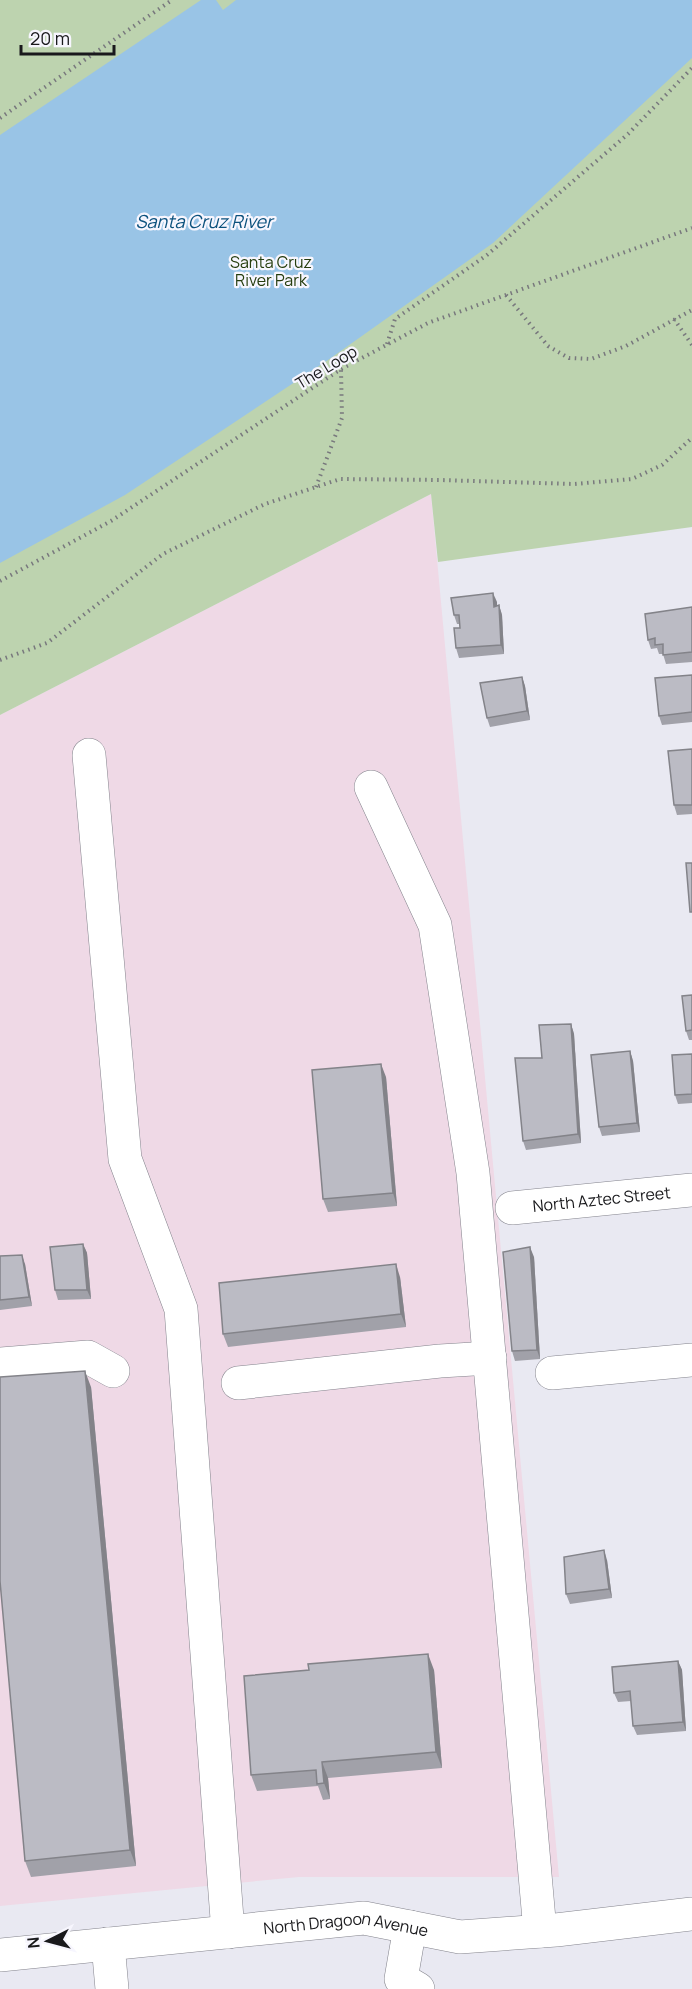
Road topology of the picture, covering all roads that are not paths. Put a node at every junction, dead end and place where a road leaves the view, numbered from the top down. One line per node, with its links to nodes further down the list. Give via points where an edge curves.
1 (89, 755): 14 (street, via 125,1159 181,1309)
2 (371, 787): 5 (street, via 435,925 474,1173)
3 (692, 1190): 4 (street, North Aztec Street)
4 (512, 1208)
5 (490, 1358): 10 (street); 13 (street)
6 (692, 1359): 9 (street)
7 (0, 1364): 8 (street, via 88,1357)
8 (113, 1371)
9 (552, 1373)
10 (238, 1383)
11 (692, 1914): 13 (street, North Dragoon Avenue)
12 (410, 1927): 13 (street, North Dragoon Avenue, via 460,1937); 14 (street, North Dragoon Avenue, via 364,1918); 18 (street, via 401,1979)
13 (540, 1931)
14 (228, 1932): 15 (street, North Dragoon Avenue)
15 (108, 1944): 16 (street, North Dragoon Avenue); 17 (street)
16 (0, 1955)
17 (112, 1989)
18 (418, 1989)

